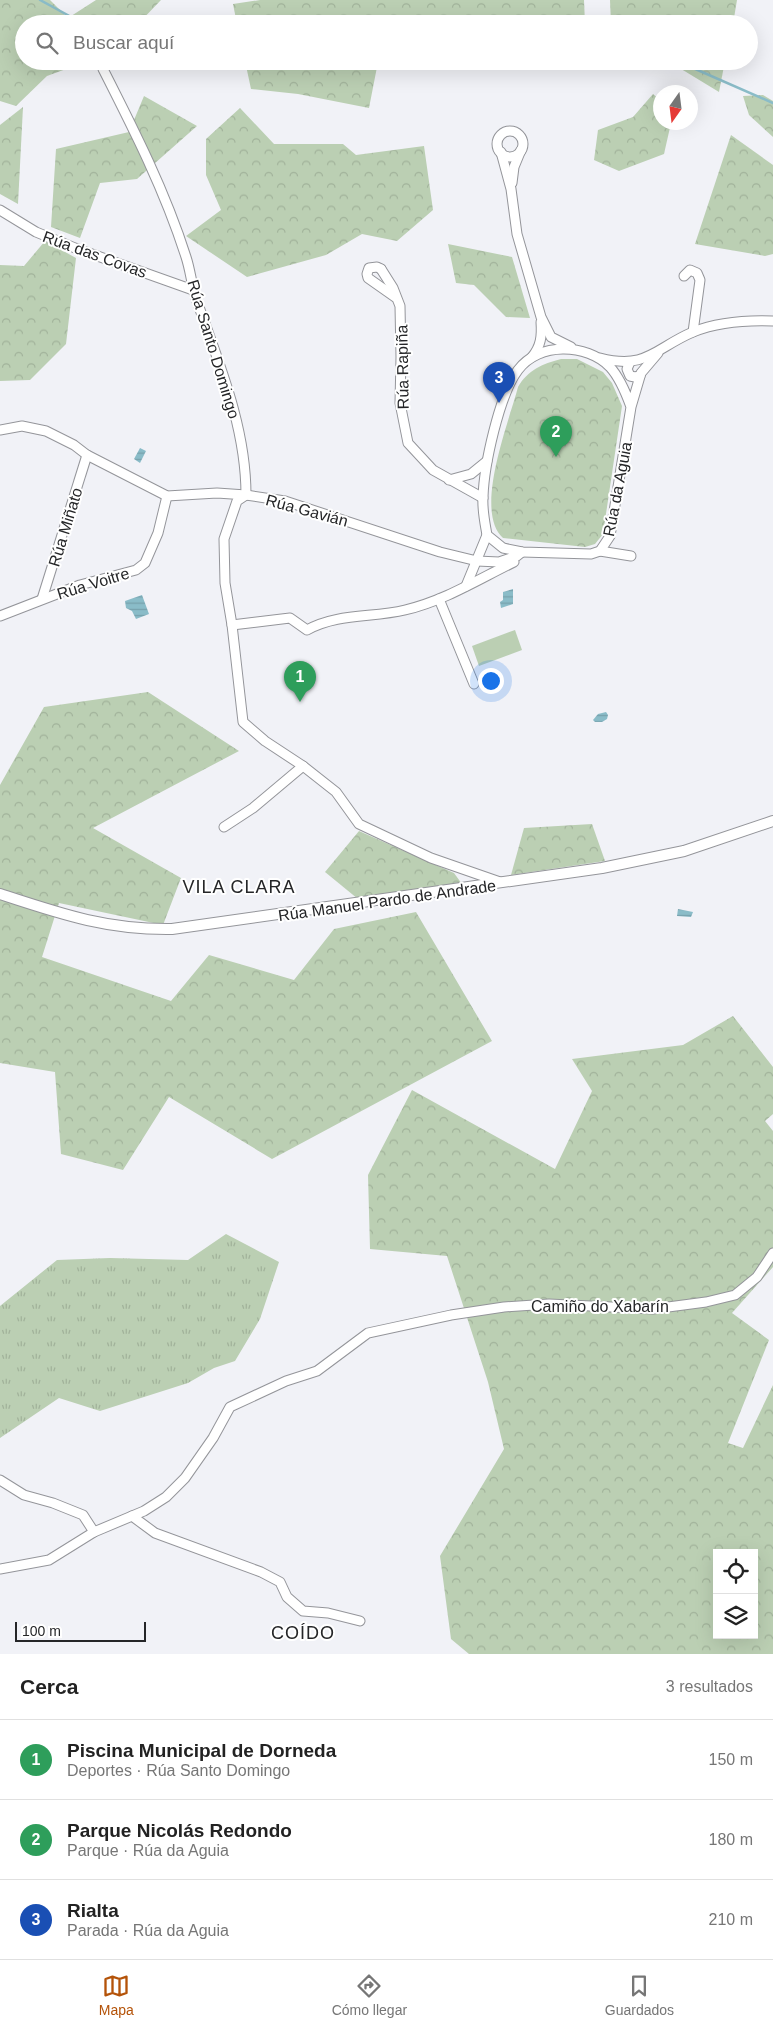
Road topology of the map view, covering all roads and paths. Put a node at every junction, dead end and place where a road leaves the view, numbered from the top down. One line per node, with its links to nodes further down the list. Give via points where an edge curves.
1 (103, 70): 7 (street, Rúa Santo Domingo, via 158,181 187,258)
2 (522, 147): 3 (street, via 515,155 506,156); 3 (street, via 518,134 509,131 498,138); 4 (street, via 514,167)
3 (500, 152): 4 (street)
4 (511, 189): 9 (street, via 517,234)
5 (0, 210): 7 (street, Rúa das Covas, via 36,232)
6 (684, 276): 11 (street, via 690,270 697,273 700,280)
7 (193, 290): 22 (street, Rúa Santo Domingo, via 233,404 246,468)
8 (394, 297): 8 (street, Rúa Rapiña, via 381,269 377,266 369,268 367,274 372,282); 21 (street, Rúa Rapiña, via 400,306 401,316 400,403 408,443 433,470)
9 (541, 316): 12 (street, via 551,337); 14 (street, via 542,337)
10 (773, 321): 11 (street, Rúa da Aguia, via 714,325)
11 (693, 332): 13 (street, Rúa da Aguia)
12 (585, 353): 14 (street, Rúa da Aguia, via 562,348); 15 (street, Rúa da Aguia); 17 (street, Rúa da Aguia, via 608,366 617,376)
13 (658, 353): 15 (street, Rúa da Aguia); 16 (street, Rúa da Aguia)
14 (532, 357): 20 (street, via 518,370 507,392)
15 (630, 362): 16 (street, via 627,368 630,376)
16 (640, 376): 17 (street, Rúa da Aguia)
17 (632, 407): 26 (street, Rúa da Aguia, via 610,536)
18 (0, 430): 19 (street, via 22,426 46,430)
19 (88, 455): 23 (street); 32 (street, Rúa Miñato)
20 (487, 461): 21 (street, via 471,474); 24 (street)
21 (449, 480): 24 (street, Rúa Rapiña)
22 (246, 495): 23 (street, Rúa Gavián); 30 (street, Rúa Gavián, via 285,501); 35 (street, via 236,501 224,539 225,582)
23 (167, 496): 32 (street, Rúa Voitre, via 158,532 145,563 136,570)
24 (483, 498): 25 (street)
25 (487, 535): 27 (street, Rúa da Aguia, via 504,548); 30 (street)
26 (600, 551): 28 (street, Rúa da Aguia, via 591,554); 29 (street)
27 (522, 552): 28 (street, Rúa da Aguia); 30 (street, Rúa da Aguia, via 499,562)
28 (532, 552): 31 (street)
29 (631, 556)
30 (477, 561): 31 (street)
31 (466, 586): 33 (street)
32 (42, 599): 34 (street, Rúa Voitre)
33 (439, 599): 35 (street, via 404,610 335,619 307,630 290,618); 36 (street)
34 (0, 616)
35 (232, 625): 37 (street, via 243,722 265,742)
36 (474, 684)
37 (303, 766): 39 (street, via 253,808); 40 (street, via 336,792 359,824 431,858)
38 (773, 821): 40 (street, Rúa Manuel Pardo de Andrade, via 684,850 602,868)
39 (224, 827)
40 (503, 884): 41 (street, Rúa Manuel Pardo de Andrade, via 172,929 140,930 97,924)
41 (0, 894)
42 (773, 1253): 44 (street, Camiño do Xabarín, via 757,1277 735,1295 706,1302 653,1310 548,1304 504,1308 451,1315 368,1333 317,1371 286,1381 230,1407 185,1478 166,1497)
43 (0, 1480): 45 (street, via 24,1495 83,1515)
44 (132, 1516): 45 (street, Camiño do Xabarín); 47 (street, via 156,1533 262,1572 280,1582 287,1598 304,1611)
45 (94, 1532): 46 (street, Camiño do Xabarín, via 48,1560)
46 (0, 1569)
47 (360, 1620)

